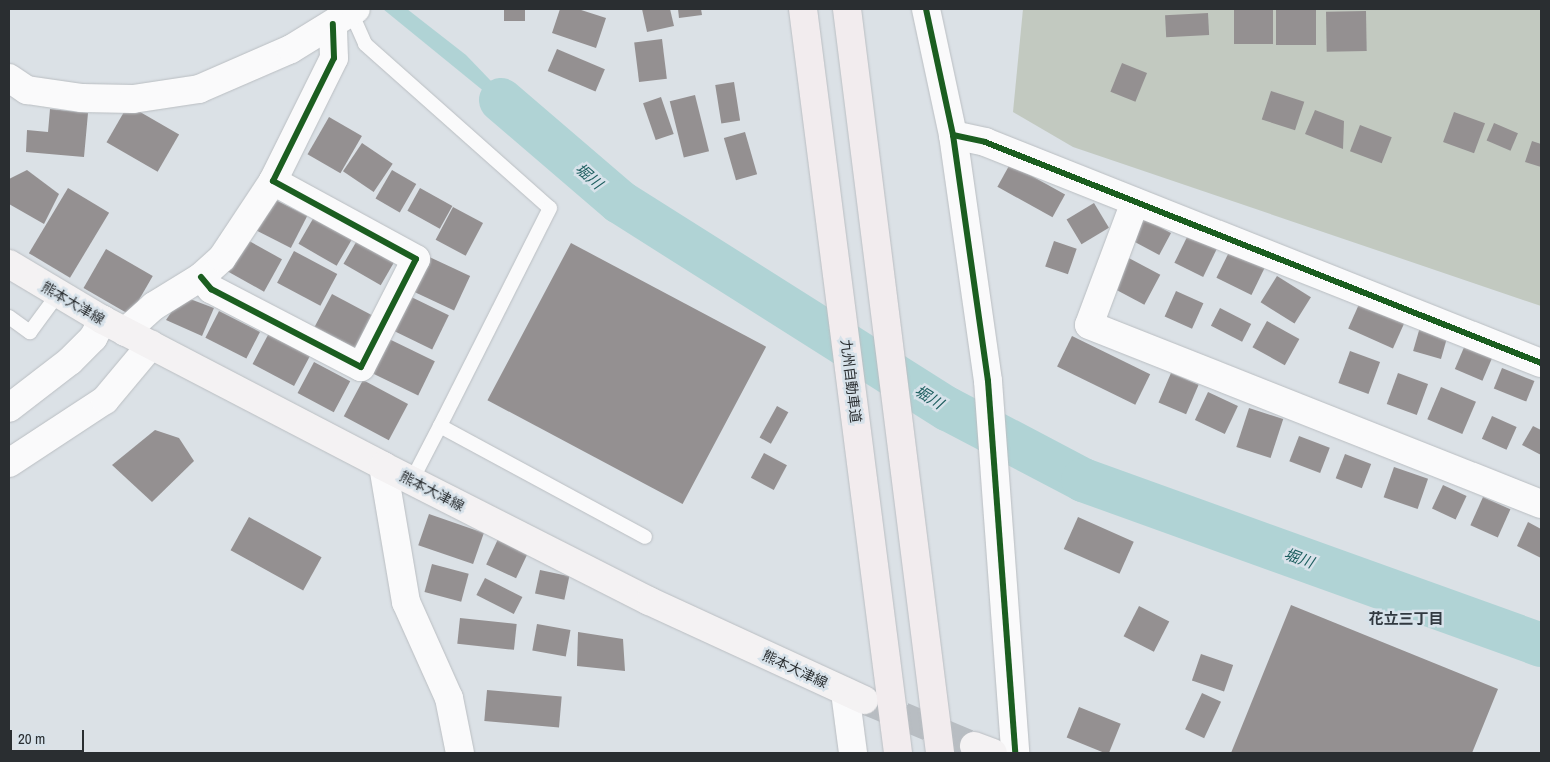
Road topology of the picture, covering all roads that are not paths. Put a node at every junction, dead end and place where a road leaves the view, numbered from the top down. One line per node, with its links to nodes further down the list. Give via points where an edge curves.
1 (803, 9): 26 (highway, 九州自動車道)
2 (846, 9): 27 (highway)
3 (926, 9): 6 (street)
4 (347, 15): 5 (street, via 291,48 199,89 133,98 82,98 27,90); 7 (street, via 334,58); 17 (lane, via 365,44 550,208)
5 (9, 78)
6 (953, 135): 8 (street, via 984,142); 28 (street, via 988,381)
7 (273, 181): 10 (street, via 222,258); 10 (street, via 416,259 361,367 212,289)
8 (1134, 202): 15 (street); 21 (street, via 1089,325)
9 (9, 264): 11 (main road, 熊本大津線)
10 (201, 277): 13 (street)
11 (58, 294): 12 (lane, via 30,332); 13 (main road, 熊本大津線)
12 (9, 316)
13 (114, 326): 14 (main road, 熊本大津線); 16 (street, via 93,338 70,362)
14 (151, 345): 18 (street, via 105,400); 19 (main road, 熊本大津線)
15 (1541, 363)
16 (9, 408)
17 (440, 426): 20 (lane); 22 (lane)
18 (9, 463)
19 (383, 466): 20 (main road, 熊本大津線); 24 (street, via 406,602 449,698)
20 (412, 480): 23 (main road, 熊本大津線, via 649,601)
21 (1541, 504)
22 (645, 537)
23 (855, 696): 25 (street)
24 (460, 753)
25 (853, 753)
26 (898, 753)
27 (940, 753)
28 (1015, 753)

